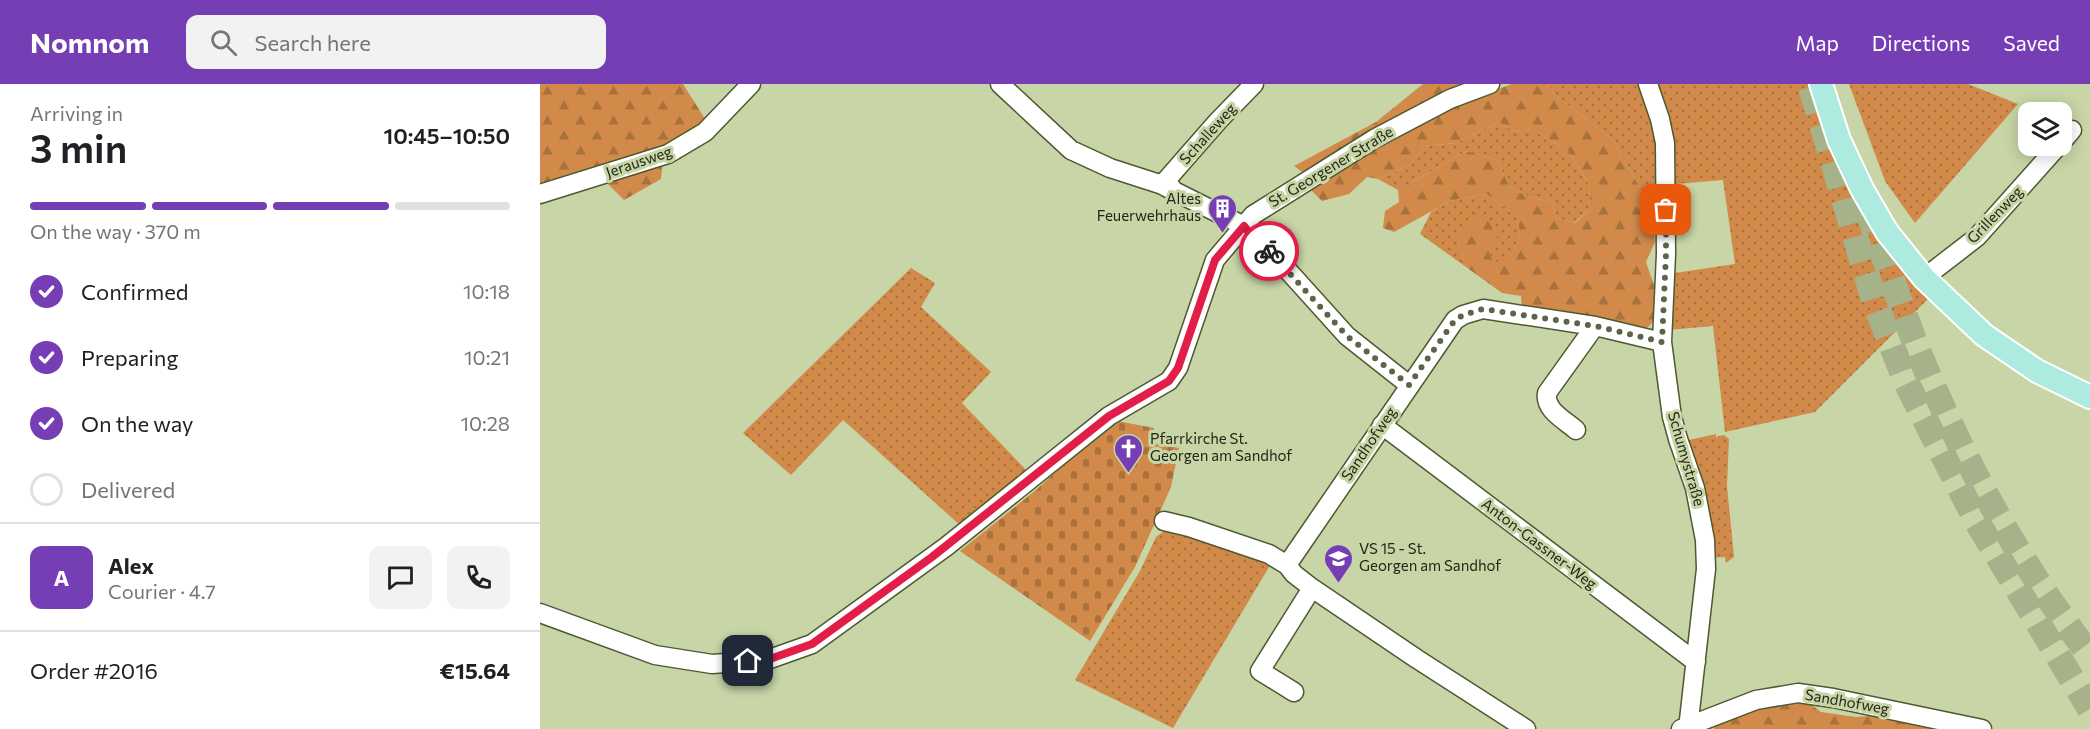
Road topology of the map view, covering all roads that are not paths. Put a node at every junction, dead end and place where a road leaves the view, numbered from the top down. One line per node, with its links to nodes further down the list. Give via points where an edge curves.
1 (751, 84): 9 (street, Jerausweg, via 705,132 668,154)
2 (1000, 84): 8 (street, via 1071,150)
3 (1254, 84): 8 (street, Schalleweg)
4 (1490, 84): 10 (street, St. Georgener Straße, via 1450,99 1374,140)
5 (1647, 84): 13 (street, Schumystraße, via 1665,143)
6 (1821, 84): 11 (main road, via 1839,140 1862,189 1887,232)
7 (2049, 156): 11 (street, Grillenweg, via 1977,237)
8 (1162, 185): 10 (street)
9 (540, 194)
10 (1249, 221): 14 (street, via 1254,239 1274,254 1347,336); 21 (street, St. Georgener Straße, via 1215,260 1178,368 1169,381 1109,416 929,559 812,644 767,660 712,664 655,655)
11 (1924, 278): 15 (main road, via 1984,335 2037,371)
12 (1595, 326): 13 (street, Sandhofweg); 14 (street, Sandhofweg, via 1483,309 1463,315 1455,320); 17 (street, via 1547,393 1548,406)
13 (1662, 342): 22 (street, Schumystraße, via 1672,417 1695,488 1705,540 1706,569)
14 (1409, 385): 16 (street, Sandhofweg)
15 (2090, 397)
16 (1382, 425): 19 (street, Sandhofweg); 22 (street, Anton-Gassner-Weg)
17 (1576, 430)
18 (1164, 521): 19 (street, via 1269,554)
19 (1287, 566): 20 (street)
20 (1312, 588): 23 (street, via 1260,671); 25 (street)
21 (540, 613)
22 (1696, 662): 24 (street, Schumystraße)
23 (1294, 692)
24 (1686, 728): 26 (street, Sandhofweg, via 1756,700 1798,693)
25 (1526, 729)
26 (1982, 729)

